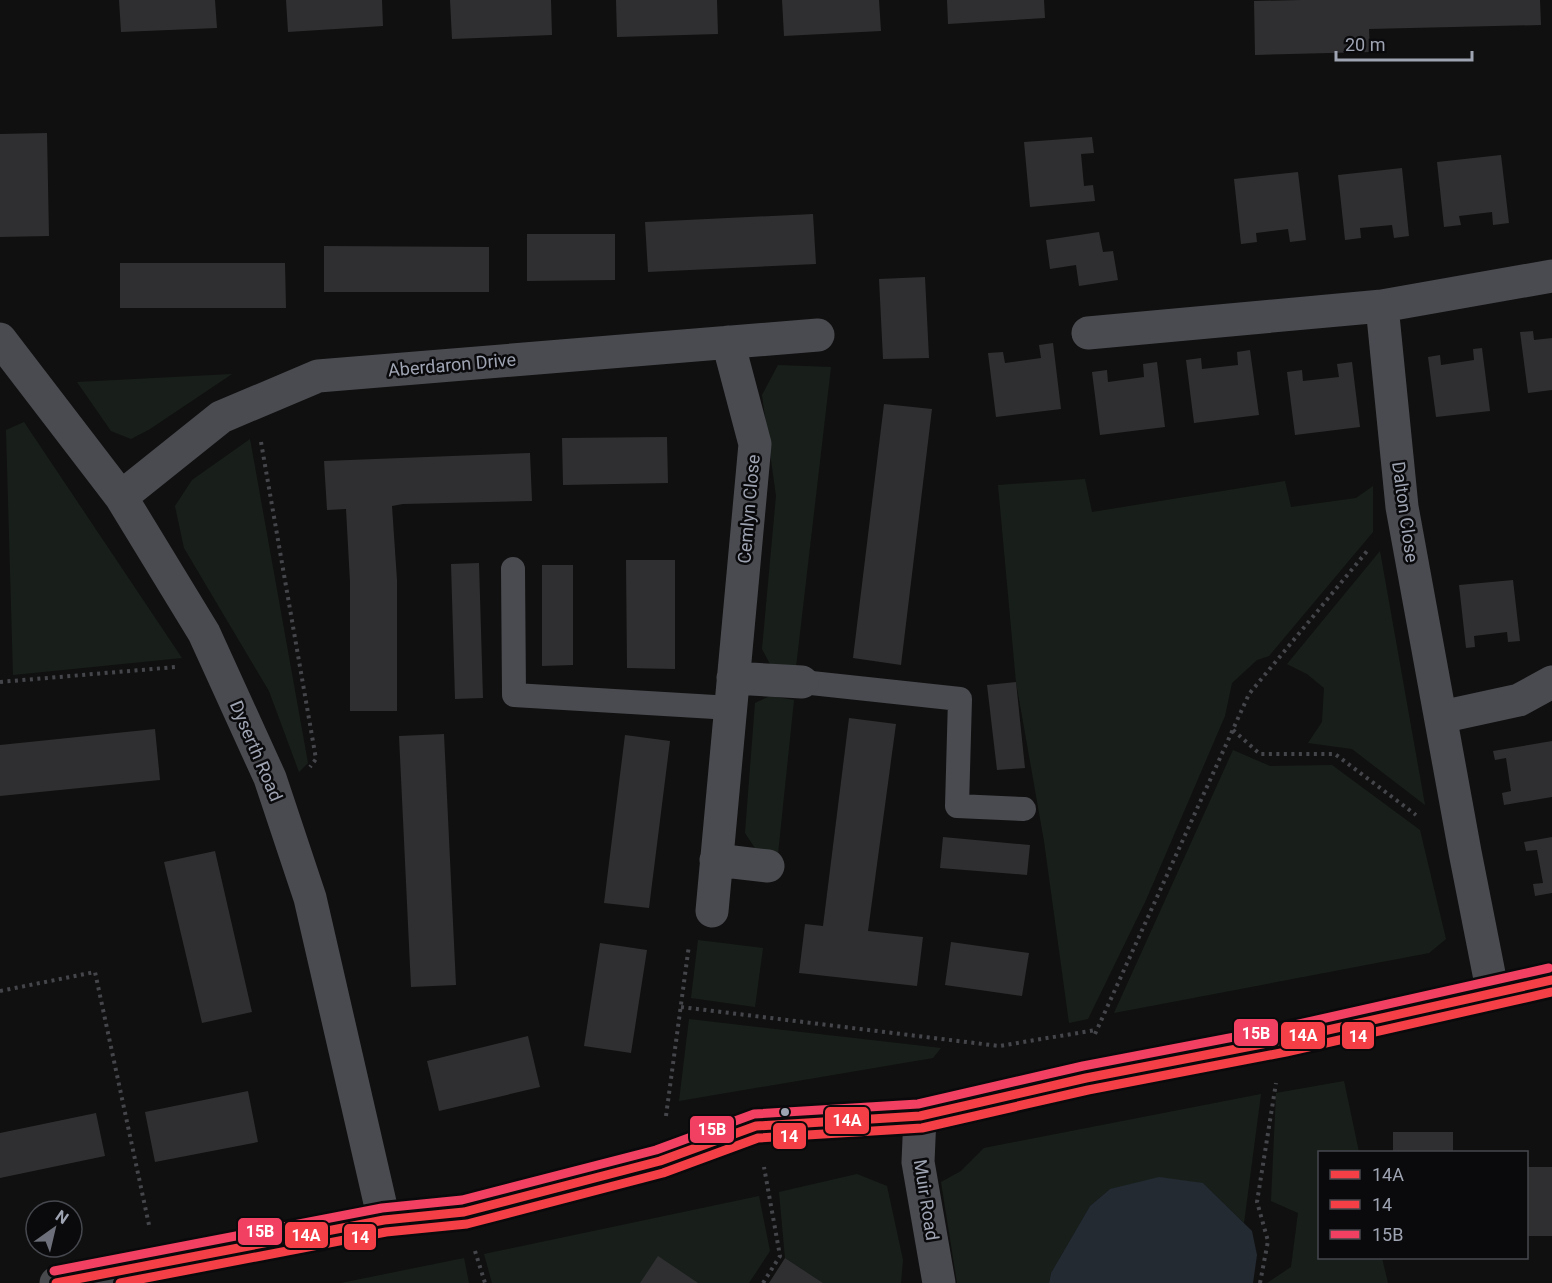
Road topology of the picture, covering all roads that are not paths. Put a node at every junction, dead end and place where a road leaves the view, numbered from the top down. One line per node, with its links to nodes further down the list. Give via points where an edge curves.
1 (1552, 276): 2 (street)
2 (1382, 306): 3 (street); 12 (street, Dalton Close, via 1402,507)
3 (1088, 333)
4 (818, 335): 6 (street, Aberdaron Drive)
5 (0, 339): 7 (street, Dyserth Road)
6 (728, 342): 7 (street, Aberdaron Drive, via 318,376 221,417); 11 (street, Cemlyn Close, via 755,444)
7 (121, 497): 20 (street, Dyserth Road, via 204,633 279,802 310,898)
8 (513, 569): 11 (lane, via 514,695)
9 (802, 682): 11 (street); 13 (lane, via 960,699 957,806)
10 (1552, 682): 12 (street, via 1519,700)
11 (732, 693): 14 (street, Cemlyn Close)
12 (1441, 717): 18 (street, Dalton Close)
13 (1024, 809)
14 (716, 860): 15 (street); 16 (street, Cemlyn Close)
15 (768, 866)
16 (712, 911)
17 (1552, 980): 18 (street)
18 (1493, 994): 19 (street)
19 (920, 1116): 20 (street, via 756,1126 660,1161 464,1212); 22 (street, Muir Road, via 918,1162)
20 (384, 1220): 21 (street)
21 (56, 1283)
22 (939, 1283)

